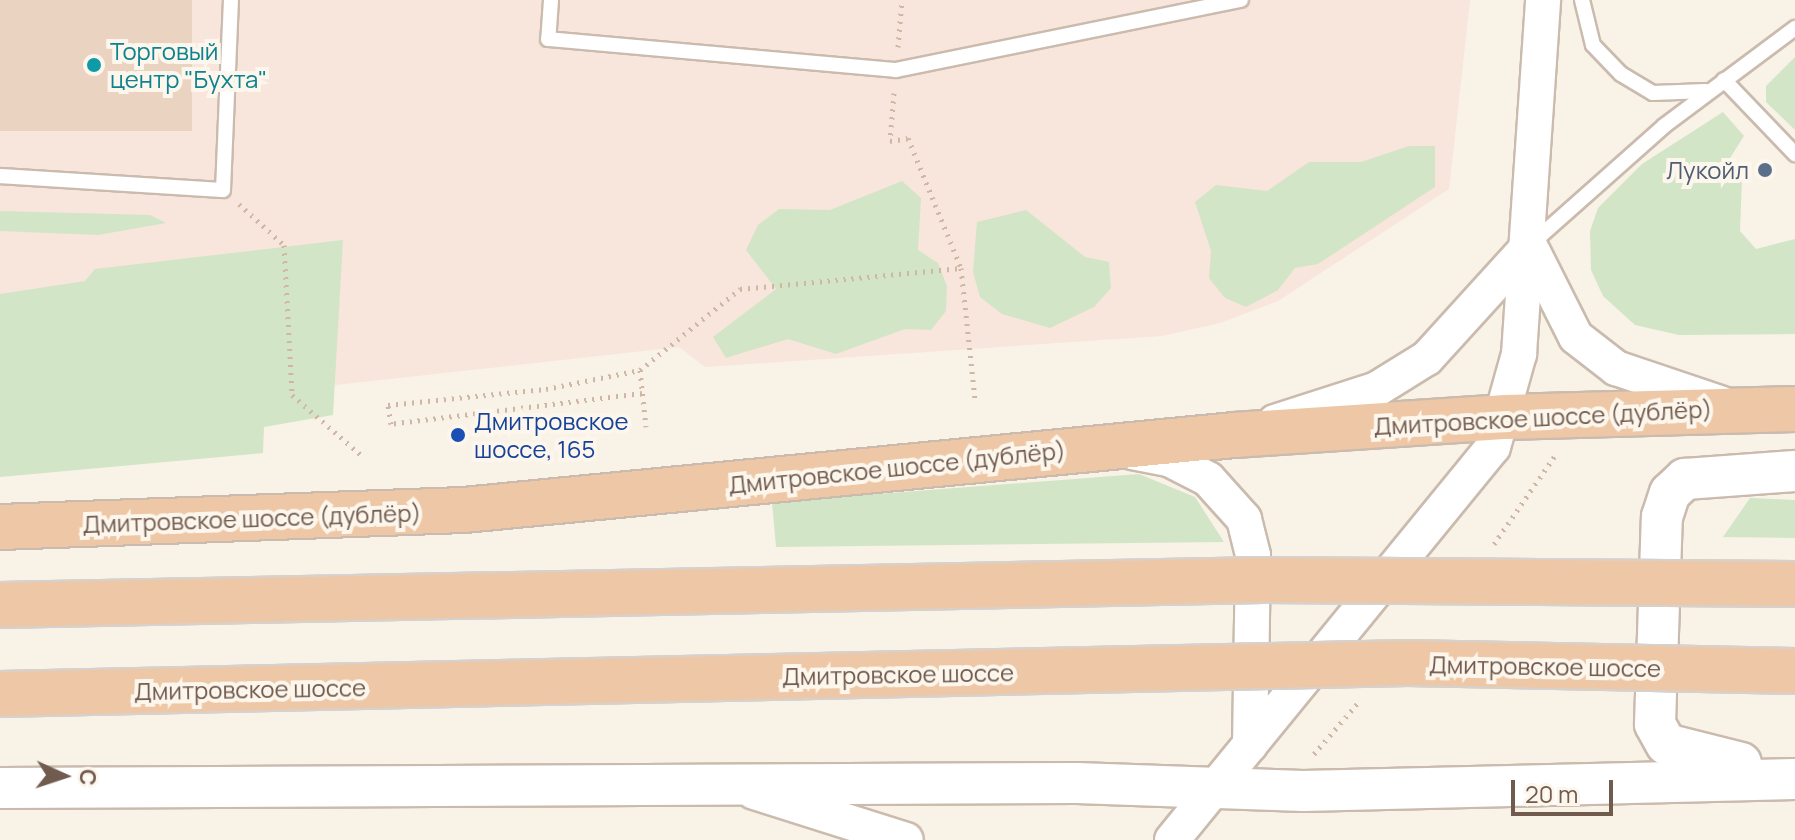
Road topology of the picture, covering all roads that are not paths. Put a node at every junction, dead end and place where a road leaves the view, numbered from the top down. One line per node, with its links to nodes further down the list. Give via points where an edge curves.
1 (231, 0): 10 (lane, via 223,190)
2 (551, 0): 3 (lane, via 548,39 896,70)
3 (1241, 0)
4 (1543, 0): 11 (street)
5 (1582, 0): 8 (lane, via 1593,45 1621,74 1653,93)
6 (1795, 28): 7 (lane)
7 (1724, 80): 8 (lane); 9 (lane)
8 (1710, 90): 11 (lane)
9 (1795, 154)
10 (0, 176)
11 (1530, 245): 12 (street, via 1576,337 1616,368); 14 (street); 15 (street, via 1427,358 1377,389)
12 (1737, 408): 13 (highway, Дмитровское шоссе (дублёр)); 14 (highway, Дмитровское шоссе (дублёр))
13 (1795, 409)
14 (1506, 417): 15 (highway, Дмитровское шоссе (дублёр)); 23 (street, via 1464,488)
15 (1234, 435): 16 (highway, Дмитровское шоссе (дублёр))
16 (1101, 447): 18 (highway, Дмитровское шоссе (дублёр), via 478,509); 23 (street, via 1169,459 1231,497 1244,519 1253,555)
17 (1795, 471): 24 (main road, via 1704,473 1670,493 1662,517 1655,724 1666,744 1689,753)
18 (0, 527)
19 (1795, 584): 20 (highway, bridge, via 1263,580)
20 (0, 605)
21 (1795, 671): 22 (highway, Дмитровское шоссе, bridge, via 1408,663)
22 (0, 694)
23 (1250, 745): 28 (street)
24 (1795, 772)
25 (1795, 779): 28 (main road)
26 (727, 785): 27 (main road); 28 (main road); 29 (street)
27 (0, 788)
28 (1214, 789): 30 (street)
29 (906, 840)
30 (1172, 840)

